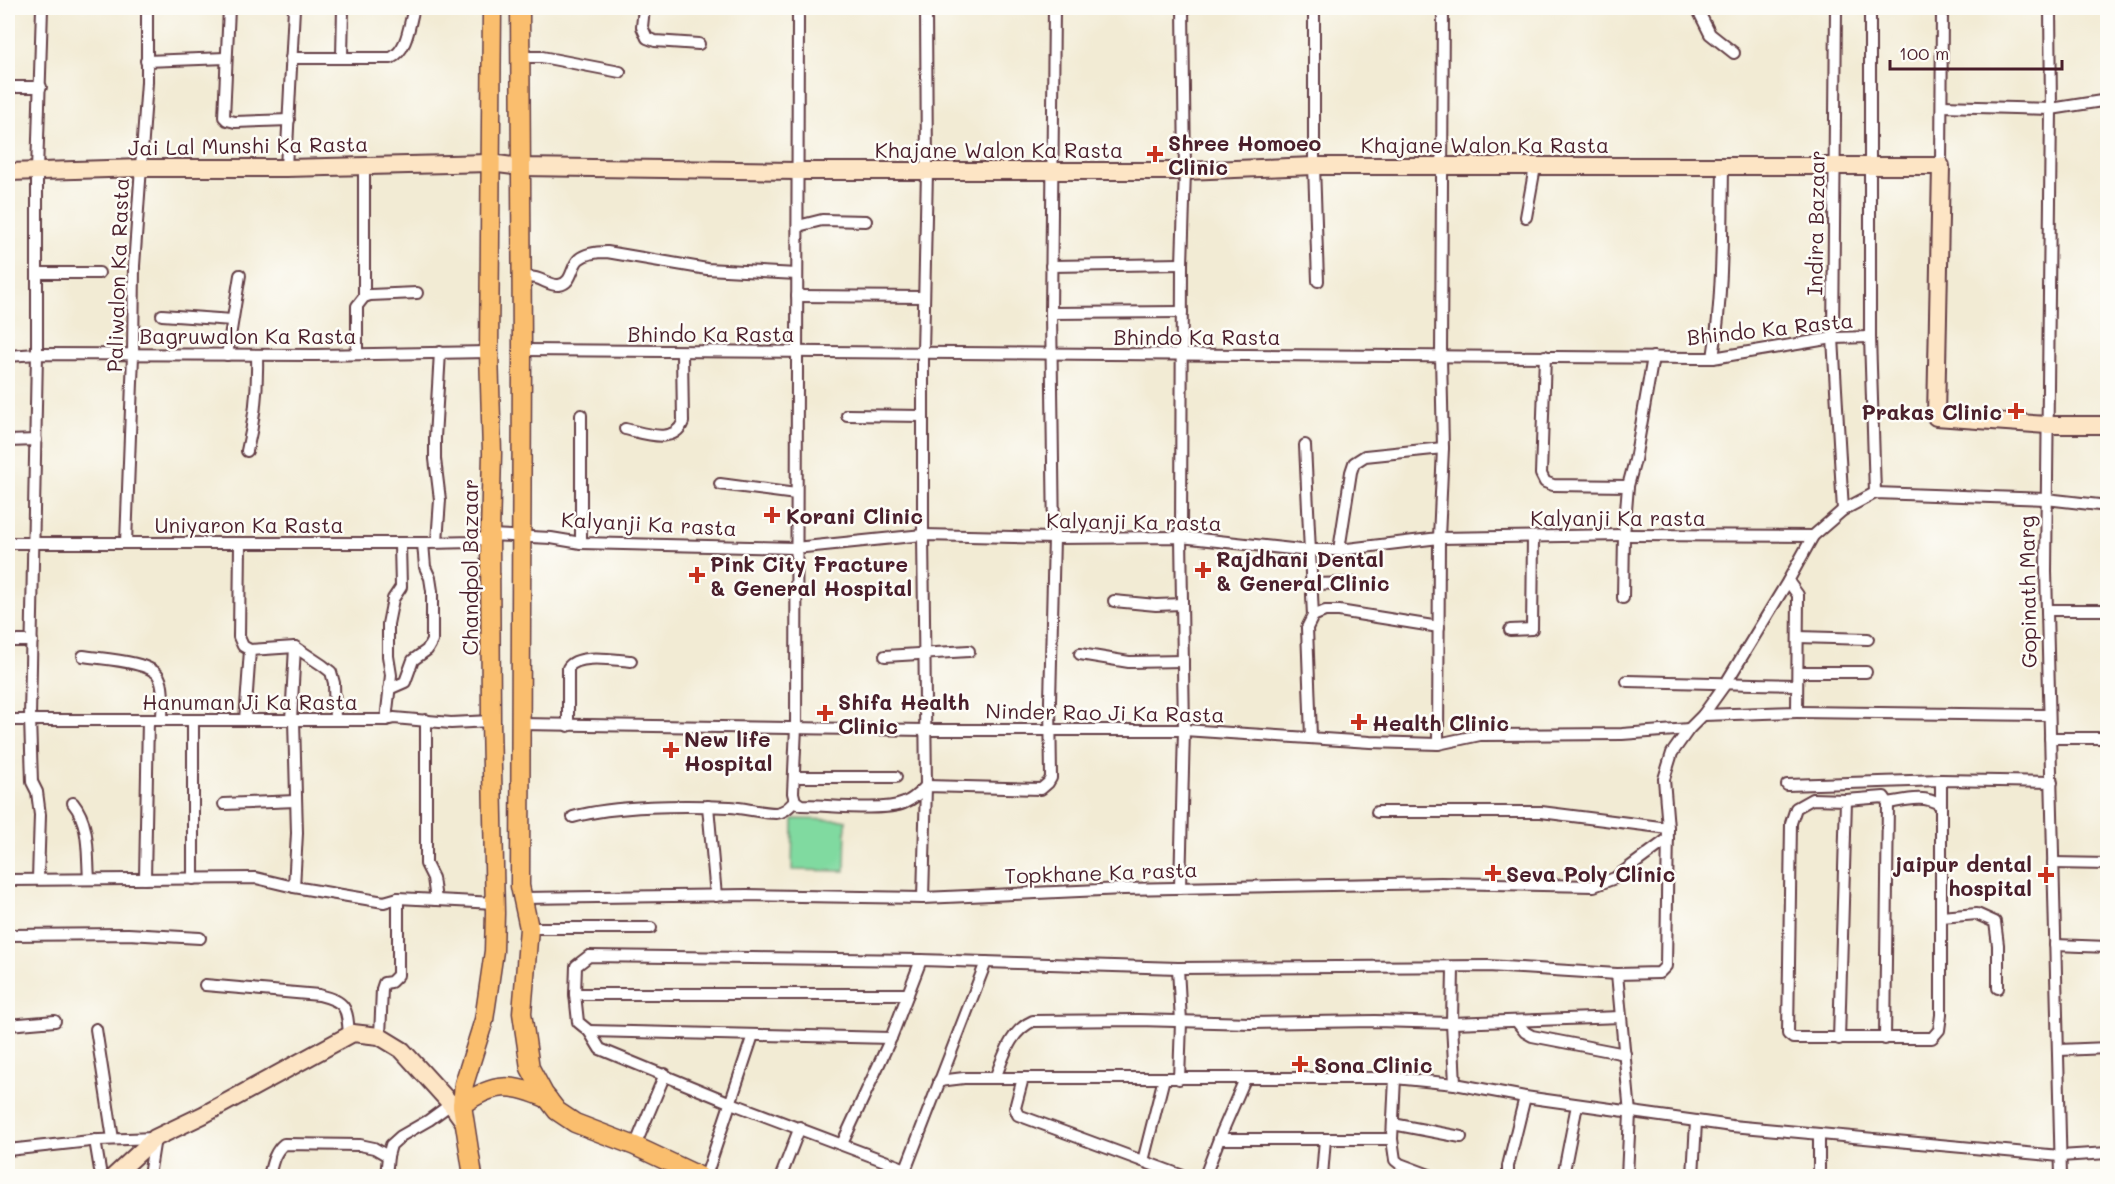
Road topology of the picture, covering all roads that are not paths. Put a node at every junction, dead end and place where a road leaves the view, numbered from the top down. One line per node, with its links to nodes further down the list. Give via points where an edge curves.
1 (42, 8): 30 (street)
2 (147, 8): 27 (street, Paliwalon Ka Rasta)
3 (229, 8): 25 (street)
4 (294, 8): 26 (street)
5 (343, 8): 23 (street)
6 (414, 8): 23 (street, via 398,55)
7 (492, 8): 35 (main road, Chandpol Bazaar)
8 (520, 8): 24 (main road)
9 (644, 8): 21 (street, via 642,27 647,38)
10 (798, 8): 47 (street)
11 (926, 8): 48 (street)
12 (1054, 8): 49 (street)
13 (1183, 8): 50 (street)
14 (1314, 8): 37 (street)
15 (1443, 8): 42 (street)
16 (1698, 8): 22 (street, via 1710,34)
17 (1836, 8): 38 (street, Indira Bazaar)
18 (1870, 8): 39 (street)
19 (1942, 8): 32 (street)
20 (2050, 8): 33 (street, Gopinath Marg)
21 (699, 44)
22 (1734, 53)
23 (342, 57): 26 (street)
24 (520, 57): 28 (street, via 542,57); 41 (main road)
25 (226, 58): 27 (street); 34 (street, via 227,120)
26 (291, 58): 34 (street)
27 (146, 61): 45 (street, Paliwalon Ka Rasta)
28 (620, 72)
29 (8, 87): 30 (street)
30 (41, 87): 52 (street)
31 (2108, 100): 33 (street)
32 (1942, 106): 33 (street); 40 (street)
33 (2051, 109): 95 (street, Gopinath Marg)
34 (289, 120): 46 (street)
35 (490, 164): 36 (street, Jai Lal Munshi Ka Rasta); 41 (street, Khajane Walon Ka Rasta); 76 (main road, Chandpol Bazaar)
36 (364, 166): 46 (street, Jai Lal Munshi Ka Rasta); 66 (street)
37 (1314, 166): 42 (street, Khajane Walon Ka Rasta); 50 (street, Khajane Walon Ka Rasta); 63 (street)
38 (1835, 166): 39 (street, Khajane Walon Ka Rasta); 44 (street, Khajane Walon Ka Rasta); 73 (street, Indira Bazaar)
39 (1869, 166): 40 (street, Khajane Walon Ka Rasta); 72 (street)
40 (1941, 166): 95 (street, via 1936,417)
41 (521, 167): 47 (street, Khajane Walon Ka Rasta); 62 (main road)
42 (1443, 167): 43 (street, Khajane Walon Ka Rasta); 88 (street)
43 (1535, 167): 44 (street, Khajane Walon Ka Rasta); 53 (street)
44 (1723, 167): 91 (street)
45 (141, 168): 46 (street, Jai Lal Munshi Ka Rasta); 52 (street, Jai Lal Munshi Ka Rasta); 82 (street, Paliwalon Ka Rasta)
46 (286, 168)
47 (798, 171): 48 (street, Khajane Walon Ka Rasta); 55 (street)
48 (927, 171): 49 (street, Khajane Walon Ka Rasta); 67 (street)
49 (1052, 171): 50 (street, Khajane Walon Ka Rasta); 57 (street)
50 (1185, 171): 56 (street)
51 (8, 172): 52 (street, Jai Lal Munshi Ka Rasta)
52 (37, 172): 58 (street)
53 (1526, 217)
54 (866, 221): 55 (street, via 822,220)
55 (798, 226): 60 (street)
56 (1182, 264): 57 (street); 68 (street)
57 (1051, 266): 69 (street)
58 (38, 273): 59 (street); 80 (street)
59 (99, 273)
60 (797, 274): 62 (street, via 698,268 597,252 580,258 570,279 559,285); 65 (street)
61 (240, 275): 71 (street)
62 (522, 277): 74 (main road)
63 (1318, 281)
64 (417, 293): 66 (street)
65 (797, 296): 67 (street); 79 (street)
66 (364, 297): 81 (street, via 357,306)
67 (924, 297): 78 (street)
68 (1182, 312): 69 (street); 86 (street)
69 (1051, 313): 85 (street)
70 (162, 315): 71 (street)
71 (232, 320): 83 (street)
72 (1870, 337): 73 (street, Bhindo Ka Rasta); 105 (street)
73 (1833, 338): 91 (street, Bhindo Ka Rasta); 109 (street, Indira Bazaar)
74 (522, 350): 77 (street, Bhindo Ka Rasta); 113 (main road)
75 (440, 352): 76 (street, Bagruwalon Ka Rasta); 81 (street, Bagruwalon Ka Rasta); 119 (street, via 435,438 440,500)
76 (489, 352): 111 (main road, Chandpol Bazaar)
77 (682, 352): 79 (street, Bhindo Ka Rasta); 97 (street, via 680,430 663,436)
78 (923, 352): 79 (street, Bhindo Ka Rasta); 85 (street, Bhindo Ka Rasta); 94 (street)
79 (796, 353): 106 (street)
80 (38, 354): 82 (street, Bagruwalon Ka Rasta); 87 (street, Bagruwalon Ka Rasta); 98 (street)
81 (357, 354): 84 (street, Bagruwalon Ka Rasta)
82 (133, 355): 83 (street, Bagruwalon Ka Rasta); 122 (street, Paliwalon Ka Rasta)
83 (227, 355): 84 (street, Bagruwalon Ka Rasta)
84 (257, 355): 102 (street, via 255,420)
85 (1051, 355): 86 (street, Bhindo Ka Rasta); 117 (street)
86 (1181, 355): 88 (street, Bhindo Ka Rasta); 115 (street)
87 (8, 356)
88 (1441, 356): 89 (street, Bhindo Ka Rasta); 101 (street)
89 (1545, 356): 90 (street, Bhindo Ka Rasta); 104 (street, via 1541,474 1545,482)
90 (1653, 357): 91 (street, Bhindo Ka Rasta); 104 (street)
91 (1713, 358)
92 (581, 415): 125 (street)
93 (846, 415): 94 (street)
94 (923, 416): 110 (street)
95 (2047, 425): 96 (street); 107 (street, Gopinath Marg)
96 (2108, 425)
97 (625, 429)
98 (36, 440): 99 (street); 121 (street)
99 (8, 441)
100 (1305, 445): 128 (street)
101 (1443, 448): 118 (street); 129 (street, via 1365,456 1354,463)
102 (246, 451)
103 (720, 484): 106 (street)
104 (1628, 486): 112 (street)
105 (1875, 493): 107 (street); 109 (street)
106 (796, 494): 127 (street)
107 (2046, 499): 108 (street); 136 (street, Gopinath Marg)
108 (2108, 506)
109 (1843, 510): 114 (street)
110 (922, 534): 117 (street, Kalyanji Ka rasta); 127 (street, Kalyanji Ka rasta); 148 (street)
111 (490, 535): 113 (street, Kalyanji Ka rasta); 119 (street, Uniyaron Ka Rasta, via 473,542); 173 (main road, Chandpol Bazaar)
112 (1624, 535): 114 (street, Kalyanji Ka rasta); 116 (street, Kalyanji Ka rasta); 133 (street)
113 (520, 536): 125 (street, Kalyanji Ka rasta); 174 (main road)
114 (1813, 536): 130 (street)
115 (1181, 537): 117 (street, Kalyanji Ka rasta); 128 (street, Kalyanji Ka rasta); 135 (street)
116 (1533, 537): 118 (street, Kalyanji Ka rasta); 140 (street, via 1532,629)
117 (1054, 538): 179 (street)
118 (1439, 538): 129 (street, Kalyanji Ka rasta); 139 (street)
119 (437, 542): 124 (street, Uniyaron Ka Rasta)
120 (8, 543): 121 (street, Uniyaron Ka Rasta)
121 (34, 543): 122 (street, Uniyaron Ka Rasta); 144 (street)
122 (126, 543): 123 (street, Uniyaron Ka Rasta)
123 (240, 543): 126 (street, Uniyaron Ka Rasta); 146 (street, via 239,637)
124 (423, 543): 126 (street, Uniyaron Ka Rasta); 159 (street, via 432,591 432,642 413,660 405,682)
125 (581, 543): 127 (street, Kalyanji Ka rasta)
126 (400, 544): 159 (street, via 401,587 393,599 388,624)
127 (795, 548): 176 (street)
128 (1310, 550): 129 (street, Kalyanji Ka rasta); 132 (street)
129 (1339, 550)
130 (1788, 581): 141 (street, via 1798,595); 157 (street)
131 (1354, 583): 132 (street)
132 (1312, 584): 138 (street)
133 (1623, 598)
134 (1114, 601): 135 (street)
135 (1182, 604): 153 (street)
136 (2046, 610): 137 (street); 162 (street, Gopinath Marg)
137 (2108, 610)
138 (1313, 616): 139 (street, via 1339,611); 181 (street, via 1307,628)
139 (1439, 627): 184 (street)
140 (1510, 630)
141 (1798, 637): 142 (street); 154 (street)
142 (1868, 639)
143 (8, 641): 144 (street)
144 (32, 641): 163 (street)
145 (296, 647): 146 (street); 169 (street); 170 (street, via 331,672)
146 (250, 650): 168 (street)
147 (969, 651): 148 (street)
148 (924, 654): 150 (street); 178 (street)
149 (1080, 654): 153 (street, via 1129,662)
150 (885, 656)
151 (84, 657): 166 (street, via 156,670 161,679)
152 (631, 661): 175 (street, via 586,659 571,664)
153 (1183, 661): 180 (street)
154 (1797, 672): 155 (street); 158 (street)
155 (1866, 672)
156 (1627, 681): 157 (street)
157 (1726, 682): 158 (street); 161 (street)
158 (1797, 685): 160 (street)
159 (389, 689): 171 (street)
160 (1797, 712): 161 (street); 162 (street)
161 (1703, 715): 177 (street)
162 (2049, 715): 182 (street, Gopinath Marg)
163 (30, 718): 164 (street, Hanuman Ji Ka Rasta); 165 (street, Hanuman Ji Ka Rasta); 204 (street, via 32,782 40,815)
164 (8, 720)
165 (148, 720): 166 (street, Hanuman Ji Ka Rasta); 206 (street)
166 (162, 720): 167 (street, Hanuman Ji Ka Rasta)
167 (193, 720): 168 (street, Hanuman Ji Ka Rasta); 207 (street)
168 (245, 720): 169 (street, Hanuman Ji Ka Rasta)
169 (292, 720): 170 (street, Hanuman Ji Ka Rasta); 191 (street)
170 (335, 720): 171 (street, Hanuman Ji Ka Rasta)
171 (386, 720): 172 (street, Hanuman Ji Ka Rasta)
172 (426, 720): 173 (street, Hanuman Ji Ka Rasta); 215 (street, via 426,864)
173 (491, 721): 216 (main road, Chandpol Bazaar)
174 (520, 724): 175 (street, Ninder Rao Ji Ka Rasta); 213 (main road)
175 (568, 726): 176 (street, Ninder Rao Ji Ka Rasta)
176 (796, 727): 178 (street, Ninder Rao Ji Ka Rasta); 185 (street)
177 (1689, 729): 184 (street, Ninder Rao Ji Ka Rasta, via 1622,734 1480,735); 201 (street, via 1672,753 1664,780)
178 (926, 730): 179 (street, Ninder Rao Ji Ka Rasta); 190 (street)
179 (1050, 730): 180 (street, Ninder Rao Ji Ka Rasta); 190 (street, via 1051,778 1041,789)
180 (1184, 730): 181 (street, Ninder Rao Ji Ka Rasta); 210 (street)
181 (1311, 737): 184 (street, Ninder Rao Ji Ka Rasta)
182 (2050, 738): 183 (street); 188 (street, Gopinath Marg)
183 (2108, 738)
184 (1438, 744)
185 (794, 777): 186 (street); 192 (street)
186 (896, 777)
187 (1941, 780): 188 (street); 189 (street); 197 (street)
188 (2052, 782): 202 (street, Gopinath Marg)
189 (1787, 784)
190 (926, 786): 192 (street, via 902,804 822,805); 214 (street)
191 (296, 801): 196 (street); 209 (street)
192 (795, 801): 198 (street, via 777,813)
193 (1846, 801): 195 (street, via 1884,797); 245 (street); 245 (street, via 1812,799 1796,808 1791,823 1788,1034 1793,1038)
194 (73, 803): 205 (street, via 86,826)
195 (1888, 803): 197 (street, via 1919,798); 246 (street)
196 (224, 804)
197 (1940, 805): 217 (street)
198 (708, 806): 200 (street); 211 (street)
199 (1377, 812): 201 (street, via 1541,812)
200 (573, 817)
201 (1668, 834): 210 (street, Topkhane Ka rasta, via 1615,878 1594,886 1442,883); 228 (street, via 1666,966 1659,973)
202 (2053, 862): 203 (street); 222 (street, Gopinath Marg)
203 (2108, 864)
204 (39, 879): 205 (street); 208 (street)
205 (89, 879): 206 (street)
206 (145, 879): 207 (street)
207 (193, 879): 209 (street, via 256,878)
208 (8, 880)
209 (294, 887): 212 (street, via 384,902)
210 (1180, 888): 214 (street, Topkhane Ka rasta)
211 (716, 896): 213 (street, Topkhane Ka rasta); 214 (street, Topkhane Ka rasta)
212 (398, 898): 215 (street); 243 (street, via 398,975 384,983 382,989)
213 (522, 898): 218 (main road)
214 (923, 898)
215 (436, 900): 216 (street)
216 (495, 903): 263 (main road, Chandpol Bazaar, via 494,951 484,1020)
217 (1941, 917): 230 (street, via 1977,914 1995,922); 246 (street, via 1939,1030 1932,1038)
218 (529, 928): 219 (street); 260 (main road, via 522,1012 530,1068)
219 (651, 928)
220 (8, 935): 221 (street)
221 (200, 938)
222 (2055, 945): 223 (street); 248 (street, Gopinath Marg)
223 (2108, 947)
224 (921, 960): 225 (street); 231 (street, via 590,956 576,966); 232 (street)
225 (986, 962): 226 (street); 257 (street)
226 (1178, 968): 227 (street); 235 (street)
227 (1453, 968): 228 (street, via 1488,966); 237 (street)
228 (1617, 974): 233 (street)
229 (205, 986): 241 (street, via 336,999 347,1013)
230 (1998, 988)
231 (575, 994): 232 (street); 240 (street, via 578,1022)
232 (908, 994): 244 (street)
233 (1621, 1017): 236 (street); 249 (street)
234 (55, 1021): 238 (street)
235 (1181, 1022): 237 (street); 251 (street, via 1033,1020 1014,1034); 255 (street)
236 (1517, 1022): 237 (street); 249 (street, via 1532,1036)
237 (1452, 1023): 258 (street)
238 (8, 1025)
239 (96, 1029): 271 (street)
240 (589, 1031): 242 (street); 250 (street, via 600,1048)
241 (349, 1035): 243 (street); 270 (street)
242 (753, 1035): 244 (street); 261 (street)
243 (380, 1036): 263 (street, via 402,1050)
244 (891, 1038): 276 (street)
245 (1839, 1039): 246 (street)
246 (1885, 1039)
247 (2108, 1048): 248 (street)
248 (2059, 1050): 281 (street, Gopinath Marg)
249 (1625, 1054): 264 (street)
250 (665, 1074): 261 (street); 277 (street)
251 (995, 1078): 252 (street); 257 (street)
252 (1023, 1078): 253 (street); 282 (street, via 1015,1108 1018,1115)
253 (1164, 1078): 255 (street); 282 (street)
254 (1395, 1078): 256 (street); 258 (street); 266 (street)
255 (1179, 1079): 256 (street)
256 (1245, 1079): 272 (street)
257 (939, 1081): 283 (street)
258 (1455, 1084): 259 (street)
259 (1525, 1097): 262 (street); 297 (street)
260 (548, 1099): 263 (main road, via 503,1086 480,1093); 277 (main road, via 575,1123)
261 (731, 1103): 267 (street); 291 (street)
262 (1577, 1105): 264 (street); 298 (street)
263 (459, 1110): 280 (street, via 400,1136 391,1145); 289 (main road, Chandpol Bazaar)
264 (1630, 1113): 265 (street); 299 (street)
265 (1696, 1122): 268 (street); 300 (street)
266 (1393, 1124): 269 (street); 274 (street)
267 (800, 1127): 276 (street); 292 (street)
268 (1819, 1135): 281 (street); 301 (street)
269 (1461, 1137)
270 (155, 1138): 271 (street); 285 (street); 286 (street)
271 (112, 1139): 275 (street)
272 (1219, 1139): 273 (street); 294 (street)
273 (1325, 1139): 274 (street); 295 (street)
274 (1392, 1139): 296 (street, via 1395,1160)
275 (95, 1140): 278 (street); 284 (street)
276 (842, 1144): 283 (street)
277 (636, 1146): 290 (main road)
278 (8, 1150)
279 (2108, 1153): 281 (street)
280 (388, 1156): 287 (street, via 360,1145 284,1144 278,1148); 288 (street)
281 (2060, 1156): 302 (street, Gopinath Marg)
282 (1143, 1161): 293 (street)
283 (905, 1173)
284 (101, 1176)
285 (114, 1176)
286 (149, 1176)
287 (269, 1176)
288 (386, 1176)
289 (473, 1176)
290 (699, 1176)
291 (706, 1176)
292 (781, 1176)
293 (1183, 1176)
294 (1205, 1176)
295 (1322, 1176)
296 (1432, 1176)
297 (1508, 1176)
298 (1563, 1176)
299 (1627, 1176)
300 (1693, 1176)
301 (1819, 1176)
302 (2061, 1176)

